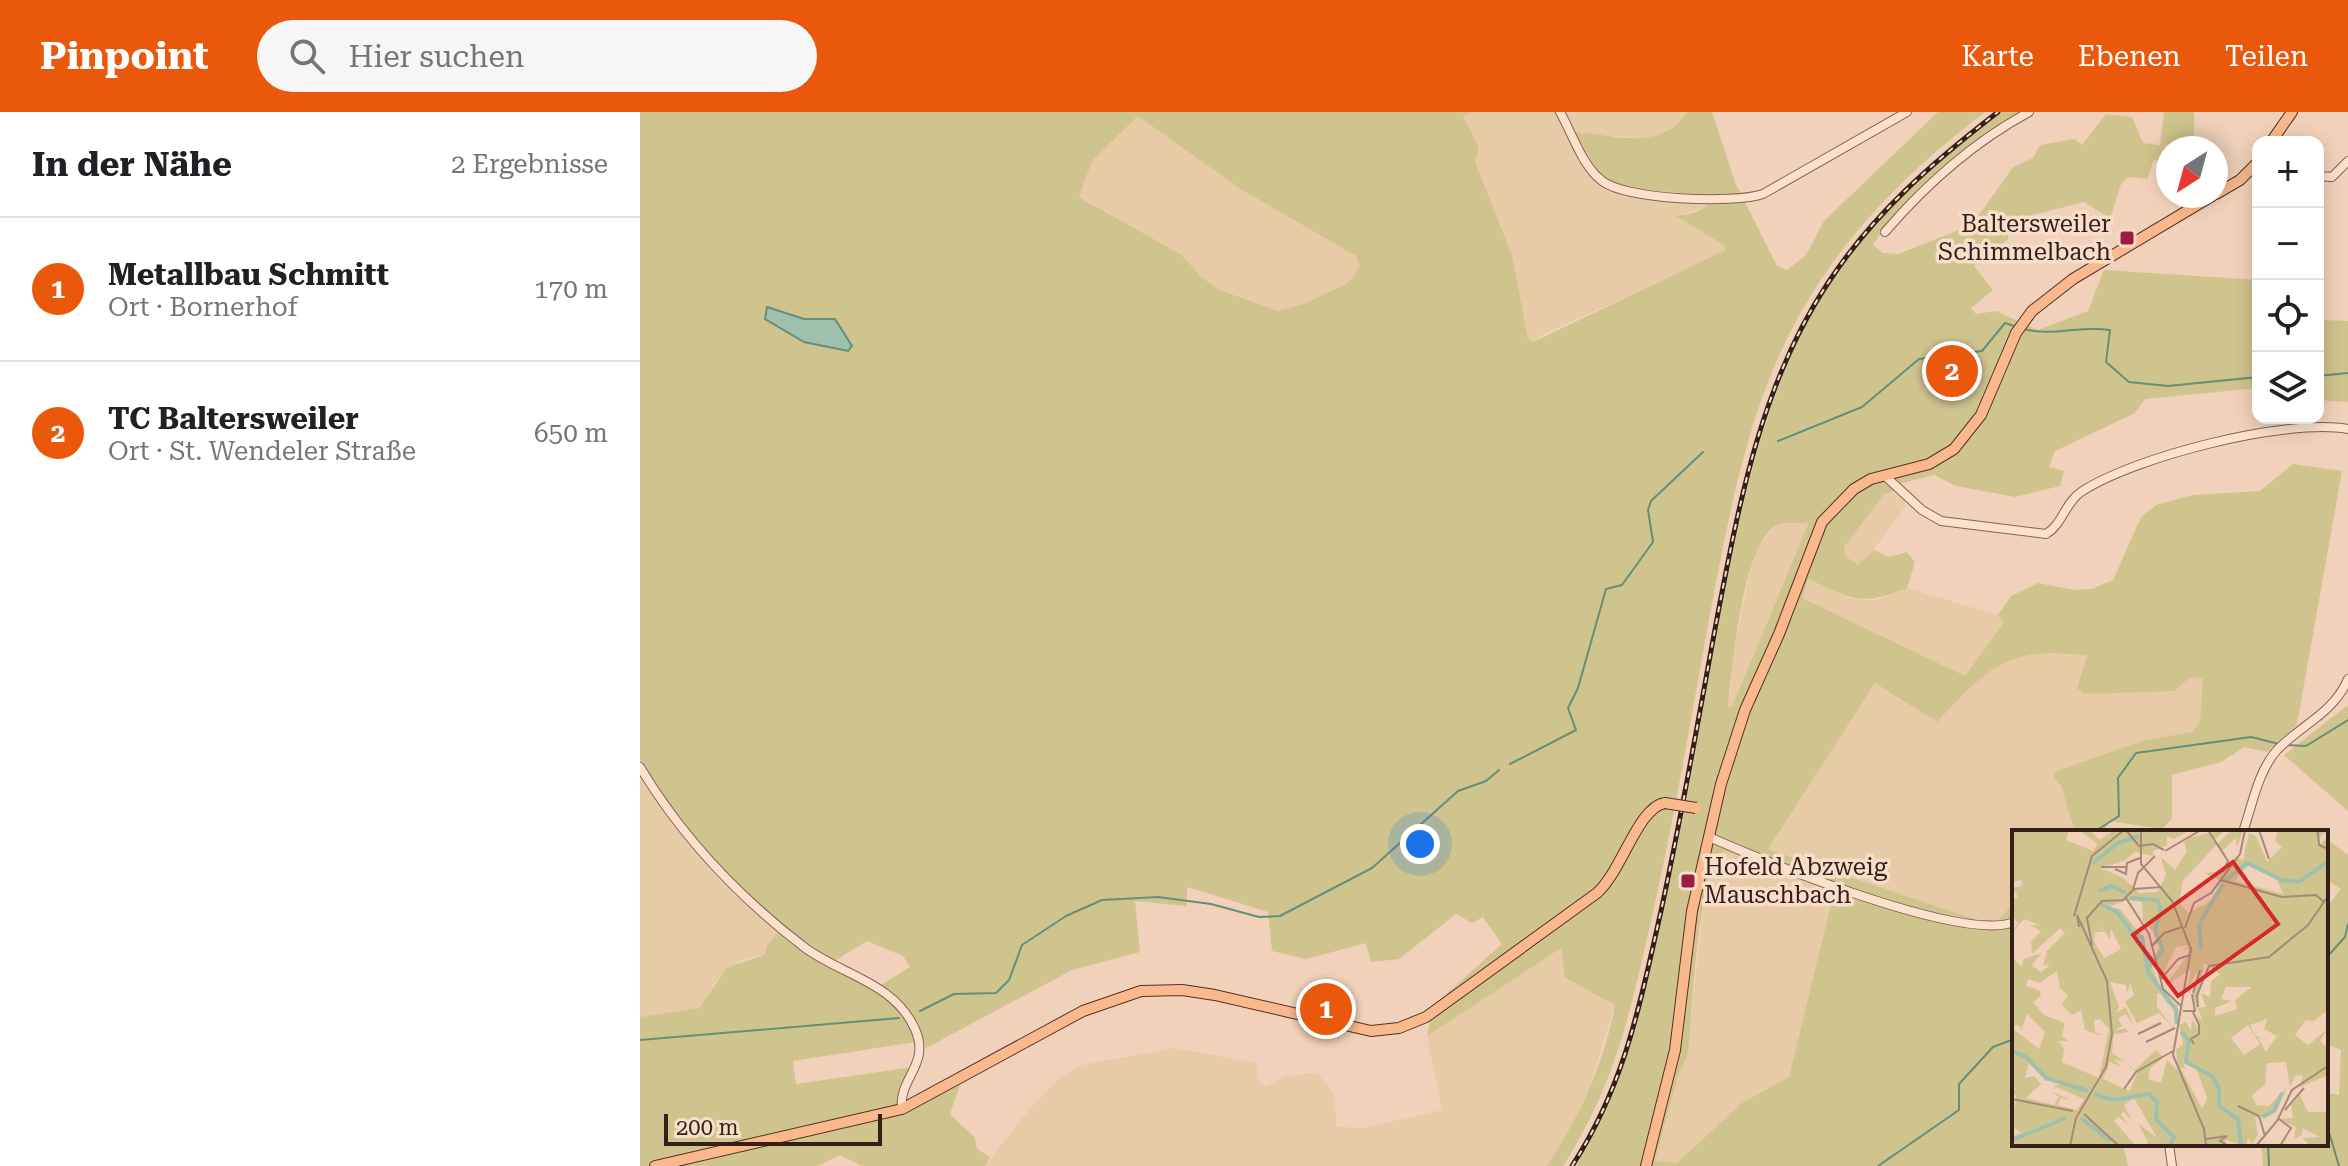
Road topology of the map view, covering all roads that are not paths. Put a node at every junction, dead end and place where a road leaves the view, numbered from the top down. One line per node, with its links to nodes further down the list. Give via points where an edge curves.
1 (1560, 112): 2 (street, via 1590,168 1610,187 1739,200 1780,185)
2 (1907, 112)
3 (2029, 112): 11 (street, via 1968,150)
4 (2292, 112): 5 (main road)
5 (2275, 136)
6 (2348, 161): 8 (street, via 2332,177)
7 (2252, 171): 9 (main road)
8 (2324, 176)
9 (2228, 186)
10 (2193, 208): 13 (main road, via 2054,292 2018,329 1968,435 1943,457)
11 (1885, 232)
12 (2348, 429): 13 (street, via 2269,431 2130,470 2078,494 2046,534 1941,521)
13 (1884, 475): 16 (main road, via 1840,500 1815,535 1745,710)
14 (2348, 679): 17 (street, via 2330,708 2277,751)
15 (640, 767): 20 (street, via 682,829 750,900 805,947 880,988 906,1012 916,1031 920,1058 902,1093)
16 (1715, 812): 18 (main road); 20 (main road, bridge, via 1665,803 1646,814 1606,885 1426,1017 1385,1031 1182,990 1141,991 1083,1011)
17 (2244, 830)
18 (1709, 837): 19 (street, via 1854,893 1972,926); 23 (main road, via 1692,911 1675,1050)
19 (2012, 923)
20 (902, 1109): 22 (main road)
21 (2169, 1146): 24 (street)
22 (655, 1166)
23 (1646, 1166)
24 (2172, 1166)

